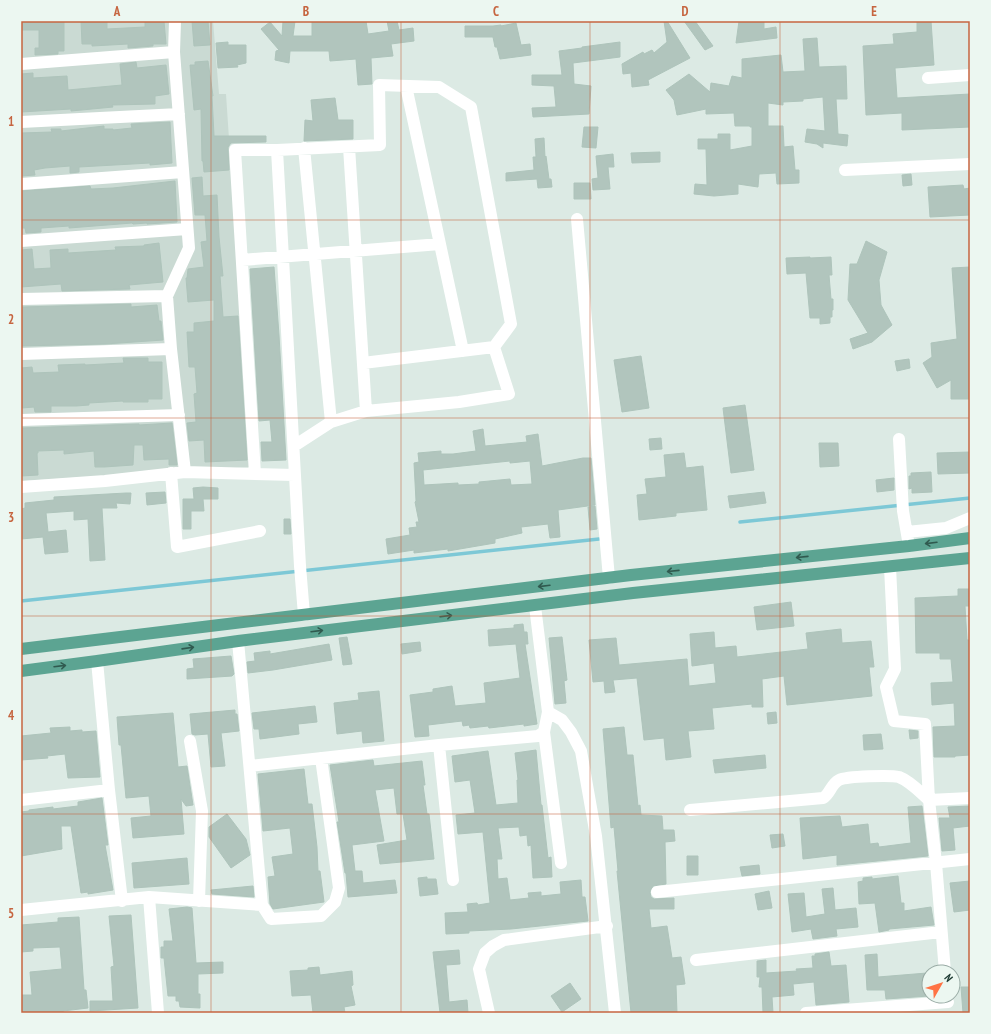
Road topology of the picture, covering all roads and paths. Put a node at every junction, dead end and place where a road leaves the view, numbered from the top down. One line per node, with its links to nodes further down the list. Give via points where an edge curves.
1 (175, 21): 2 (street)
2 (174, 52): 3 (street); 7 (street)
3 (21, 64)
4 (970, 75): 5 (street)
5 (928, 78)
6 (406, 86): 9 (street, via 379,85 380,145); 19 (street); 26 (street, via 439,87 471,107 511,324)
7 (179, 114): 8 (street); 14 (street)
8 (21, 122)
9 (349, 147): 10 (street); 20 (street)
10 (304, 148): 11 (street); 21 (street)
11 (277, 150): 22 (street); 23 (street, via 235,150)
12 (970, 164): 13 (street)
13 (845, 170)
14 (183, 172): 15 (street); 17 (street)
15 (21, 184)
16 (577, 219): 53 (street)
17 (187, 229): 18 (street); 24 (street, via 189,248)
18 (21, 241)
19 (440, 244): 20 (street); 28 (street)
20 (356, 251): 21 (street); 30 (street)
21 (314, 254): 22 (street); 34 (street)
22 (283, 257): 23 (street); 36 (street)
23 (242, 260): 39 (street)
24 (167, 296): 25 (street); 27 (street)
25 (21, 299)
26 (494, 347): 28 (street); 31 (street, via 509,394 459,402)
27 (171, 349): 29 (street); 32 (street)
28 (463, 350): 30 (street)
29 (21, 354)
30 (363, 363): 31 (street)
31 (366, 411): 34 (street)
32 (180, 414): 33 (street); 37 (street)
33 (21, 420)
34 (331, 422): 36 (street)
35 (898, 439): 45 (street)
36 (294, 446): 40 (street)
37 (185, 472): 38 (street); 39 (street)
38 (171, 473): 41 (street); 44 (street, via 177,547)
39 (255, 474): 40 (street)
40 (295, 475): 57 (street)
41 (21, 487)
42 (970, 518): 45 (street, via 946,528)
43 (970, 530): 47 (main road)
44 (260, 531)
45 (907, 532): 48 (street)
46 (970, 538): 47 (main road)
47 (949, 541): 48 (main road, one-way to 48)
48 (909, 546): 53 (main road, one-way to 53)
49 (970, 558): 50 (main road)
50 (951, 560): 51 (main road); 52 (main road)
51 (890, 567): 55 (main road, via 633,593); 73 (street, via 895,669 886,687 894,721 925,724)
52 (970, 567)
53 (609, 578): 54 (main road, one-way to 54)
54 (395, 604): 56 (main road); 58 (main road)
55 (535, 606): 58 (main road, one-way to 55); 64 (street)
56 (337, 611): 57 (main road); 59 (main road)
57 (304, 615): 61 (main road)
58 (397, 622): 59 (main road)
59 (339, 628): 60 (main road, one-way to 59)
60 (238, 641): 62 (main road, one-way to 60); 69 (street)
61 (21, 649)
62 (96, 662): 63 (main road, one-way to 62); 70 (street)
63 (21, 670)
64 (548, 712): 65 (street); 85 (street, via 562,720 581,751 596,836)
65 (544, 732): 67 (street, via 538,736); 76 (street)
66 (190, 741): 82 (street, via 202,812)
67 (439, 745): 68 (street); 78 (street)
68 (321, 758): 69 (street); 83 (street, via 339,888 335,902 321,916 271,919)
69 (250, 766): 83 (street)
70 (109, 790): 72 (street); 81 (street)
71 (970, 798): 73 (street)
72 (21, 800)
73 (929, 800): 74 (street, via 898,777 874,776 840,780 823,798); 77 (street)
74 (690, 810)
75 (970, 859): 77 (street)
76 (561, 863)
77 (936, 863): 79 (street); 86 (street)
78 (453, 880)
79 (658, 892)
80 (149, 897): 81 (street); 82 (street); 90 (street)
81 (122, 901): 84 (street)
82 (199, 901): 83 (street)
83 (262, 905)
84 (21, 910)
85 (607, 926): 91 (street, via 504,940 493,946 485,953 478,969); 92 (street)
86 (941, 932): 87 (street); 88 (street)
87 (696, 960)
88 (944, 964)
89 (948, 1004): 93 (street)
90 (158, 1013)
91 (489, 1013)
92 (615, 1013)
93 (806, 1013)

